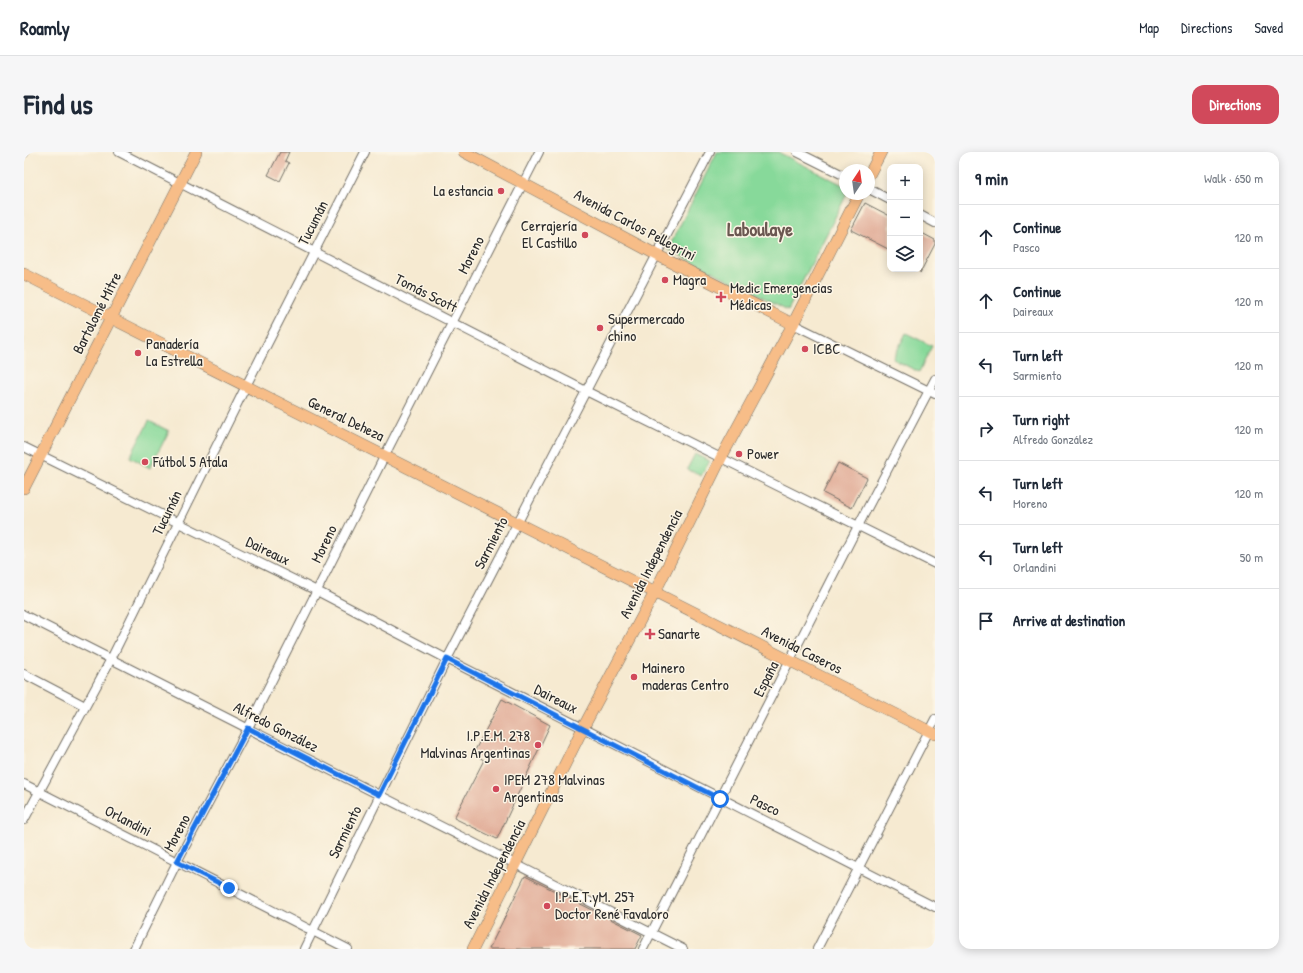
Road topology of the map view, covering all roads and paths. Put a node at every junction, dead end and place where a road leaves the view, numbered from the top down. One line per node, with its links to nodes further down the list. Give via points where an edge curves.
1 (119, 152): 11 (street, Tomás Scott)
2 (196, 152): 11 (main road, Bartolomé Mitre)
3 (365, 152): 18 (street, Tucumán)
4 (464, 152): 12 (main road, Avenida Carlos Pellegrini)
5 (539, 152): 12 (street, Moreno)
6 (710, 152): 19 (street, Sarmiento)
7 (798, 152): 10 (street)
8 (881, 152): 9 (main road)
9 (875, 164)
10 (839, 173)
11 (180, 183): 18 (street, Tomás Scott); 21 (main road, Bartolomé Mitre)
12 (524, 183): 19 (main road, Avenida Carlos Pellegrini); 22 (street, Moreno)
13 (875, 192): 14 (street)
14 (887, 198)
15 (856, 200): 23 (main road, Avenida Independencia)
16 (923, 217): 17 (street)
17 (935, 223)
18 (313, 252): 22 (street, Tomás Scott); 25 (street, Tucumán)
19 (657, 255): 23 (main road, Avenida Carlos Pellegrini); 26 (street, Sarmiento)
20 (24, 274): 21 (main road, General Deheza)
21 (112, 317): 25 (main road, General Deheza); 29 (main road, Bartolomé Mitre)
22 (453, 322): 26 (street, Tomás Scott); 30 (street, Moreno)
23 (793, 324): 27 (street); 31 (main road, Avenida Independencia)
24 (935, 379): 27 (street, España)
25 (246, 386): 30 (main road, General Deheza); 33 (street, Tucumán)
26 (586, 391): 31 (street, Tomás Scott); 34 (street, Sarmiento)
27 (932, 392): 35 (street, España)
28 (24, 447): 29 (street, Daireaux)
29 (41, 455): 32 (main road, Bartolomé Mitre); 33 (street, Daireaux)
30 (385, 455): 34 (main road, General Deheza); 37 (street, Moreno)
31 (721, 458): 35 (street, Tomás Scott); 38 (main road, Avenida Independencia)
32 (24, 488)
33 (178, 522): 37 (street, Daireaux); 40 (street, Tucumán)
34 (518, 522): 38 (main road, General Deheza); 41 (street, Sarmiento)
35 (858, 526): 36 (street, Tomás Scott); 42 (street, España)
36 (935, 564)
37 (317, 591): 41 (street, Daireaux); 46 (street, Moreno)
38 (655, 592): 42 (main road, Avenida Caseros); 47 (main road, Avenida Independencia)
39 (24, 615): 40 (street, Alfredo González)
40 (111, 659): 44 (street, Tucumán); 46 (street, Alfredo González)
41 (447, 659): 47 (street, Daireaux); 51 (street, Sarmiento)
42 (791, 661): 48 (main road, Avenida Caseros); 52 (street, España)
43 (24, 674): 44 (street)
44 (85, 706): 50 (street, Tucumán)
45 (935, 719): 48 (street)
46 (248, 728): 51 (street, Alfredo González); 54 (street, Moreno)
47 (583, 728): 52 (street, Pasco); 55 (main road, Avenida Independencia)
48 (932, 732): 56 (street)
49 (24, 784): 50 (street, Orlandini)
50 (39, 792): 53 (street, Tucumán); 54 (street, Orlandini)
51 (379, 795): 55 (street, Alfredo González); 58 (street, Sarmiento)
52 (720, 799): 56 (street, Pasco); 59 (street, España)
53 (24, 820)
54 (177, 862): 58 (street, Orlandini); 60 (street, Moreno)
55 (516, 864): 59 (street, Alfredo González); 63 (main road, Avenida Independencia)
56 (859, 867): 57 (street, Pasco); 66 (street)
57 (935, 907)
58 (313, 931): 61 (street, Sarmiento); 62 (street, Orlandini)
59 (651, 933): 64 (street, España); 65 (street, Alfredo González)
60 (134, 949)
61 (304, 949)
62 (348, 949)
63 (473, 949)
64 (643, 949)
65 (683, 949)
66 (817, 949)

